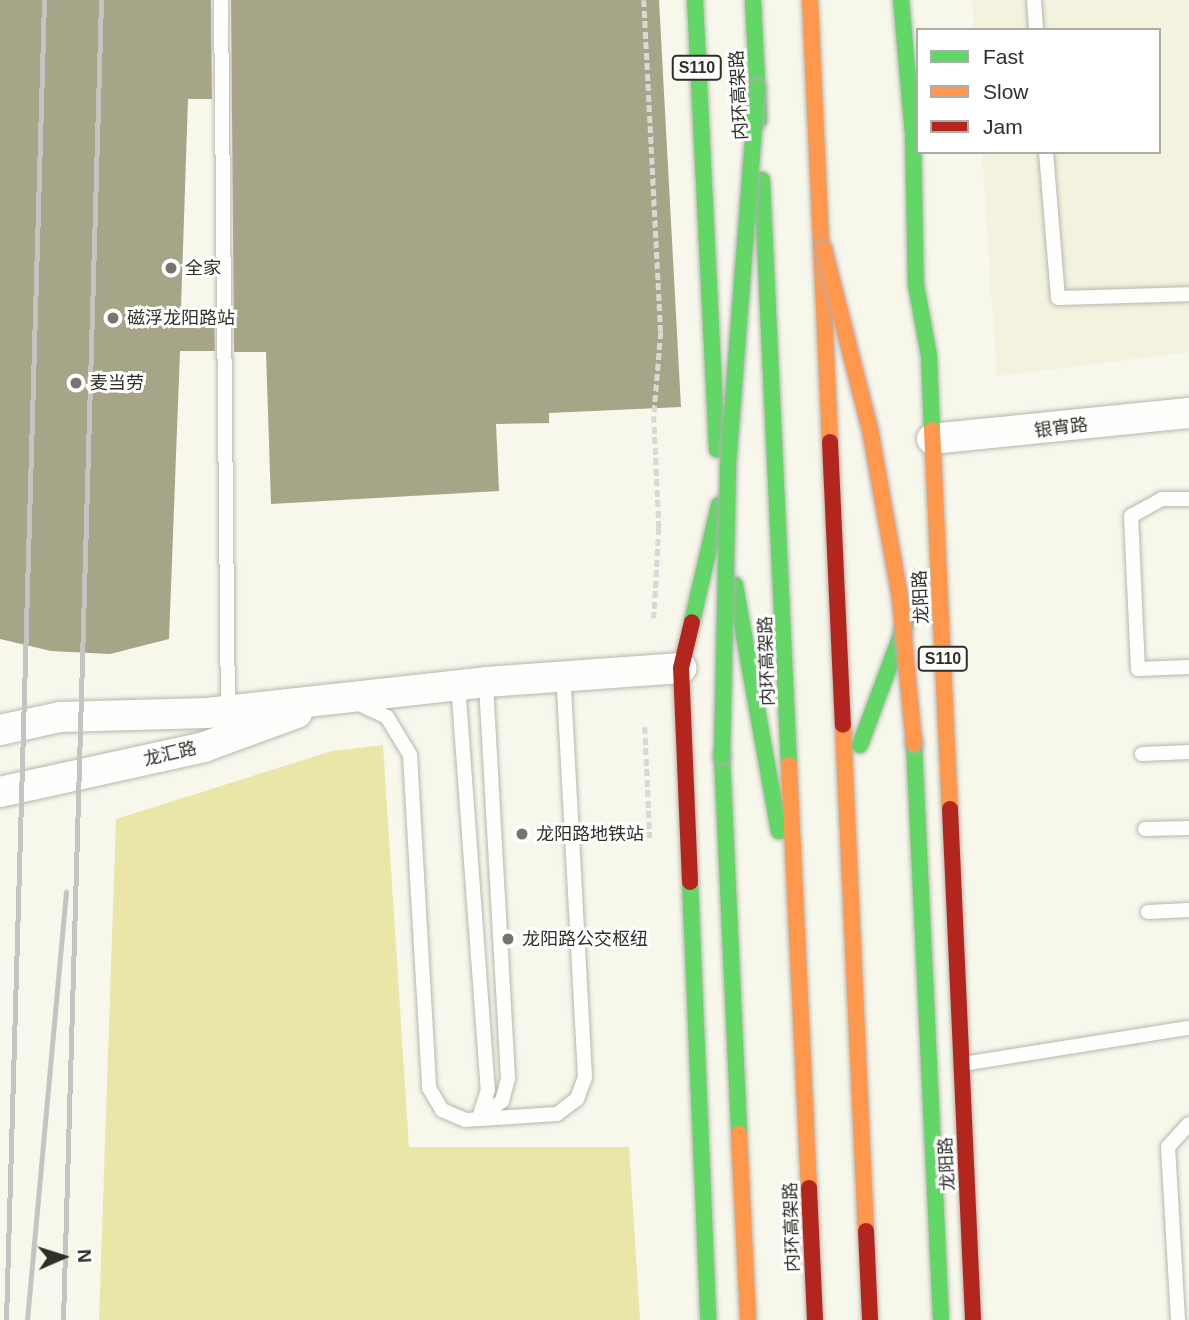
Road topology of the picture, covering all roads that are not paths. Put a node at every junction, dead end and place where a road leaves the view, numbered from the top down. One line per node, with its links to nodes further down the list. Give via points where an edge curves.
1 (221, 0): 26 (lane)
2 (695, 0): 18 (main road, S110)
3 (743, 0): 34 (main road, S110, via 779,663)
4 (753, 0): 10 (main road, 内环高架路)
5 (810, 0): 12 (main road)
6 (825, 0): 28 (main road)
7 (901, 0): 13 (main road, 龙阳路 / S110, via 913,135)
8 (1034, 0): 9 (lane)
9 (1036, 28)
10 (757, 88): 42 (main road, bridge, via 721,635 722,757); 44 (main road, 内环高架路, bridge)
11 (1046, 154): 14 (lane, via 1058,298)
12 (824, 249): 45 (main road, bridge); 47 (main road, bridge, via 870,429 900,598 914,743)
13 (916, 285): 16 (main road, 龙阳路 / S110, via 929,356); 19 (main road, via 911,358)
14 (1189, 294)
15 (1189, 413): 16 (street, 银宵路)
16 (933, 439): 38 (main road, 龙阳路 / S110)
17 (1189, 499): 21 (lane, via 1162,499 1131,516 1138,668)
18 (720, 502): 22 (main road, S110); 34 (main road, S110)
19 (920, 559)
20 (916, 592): 28 (main road)
21 (1189, 667)
22 (681, 668): 23 (street, 龙汇路); 34 (main road); 41 (main road, S110)
23 (563, 676): 24 (street, 龙汇路); 39 (lane, via 585,1077 577,1100 557,1114)
24 (472, 683): 25 (street, 龙汇路); 39 (lane, via 488,1090); 39 (lane, via 508,1078 502,1101)
25 (334, 699): 26 (street, 龙汇路); 31 (street, 龙汇路, via 204,747); 39 (lane, via 365,704 387,717 410,755 429,1088 442,1110 465,1120)
26 (228, 710): 27 (street, 龙汇路, via 60,717)
27 (0, 730)
28 (860, 745): 46 (main road)
29 (1189, 752): 30 (lane)
30 (1142, 754)
31 (0, 792)
32 (1189, 828): 33 (lane)
33 (1144, 829)
34 (779, 831): 43 (main road, S110)
35 (1189, 911): 36 (lane)
36 (1148, 912)
37 (1189, 1028): 38 (lane, via 1153,1030)
38 (961, 1064): 48 (main road, 龙阳路 / S110)
39 (478, 1119)
40 (1189, 1124): 49 (lane, via 1168,1147)
41 (708, 1320)
42 (748, 1320)
43 (800, 1320)
44 (815, 1320)
45 (870, 1320)
46 (887, 1320)
47 (941, 1320)
48 (973, 1320)
49 (1178, 1320)

